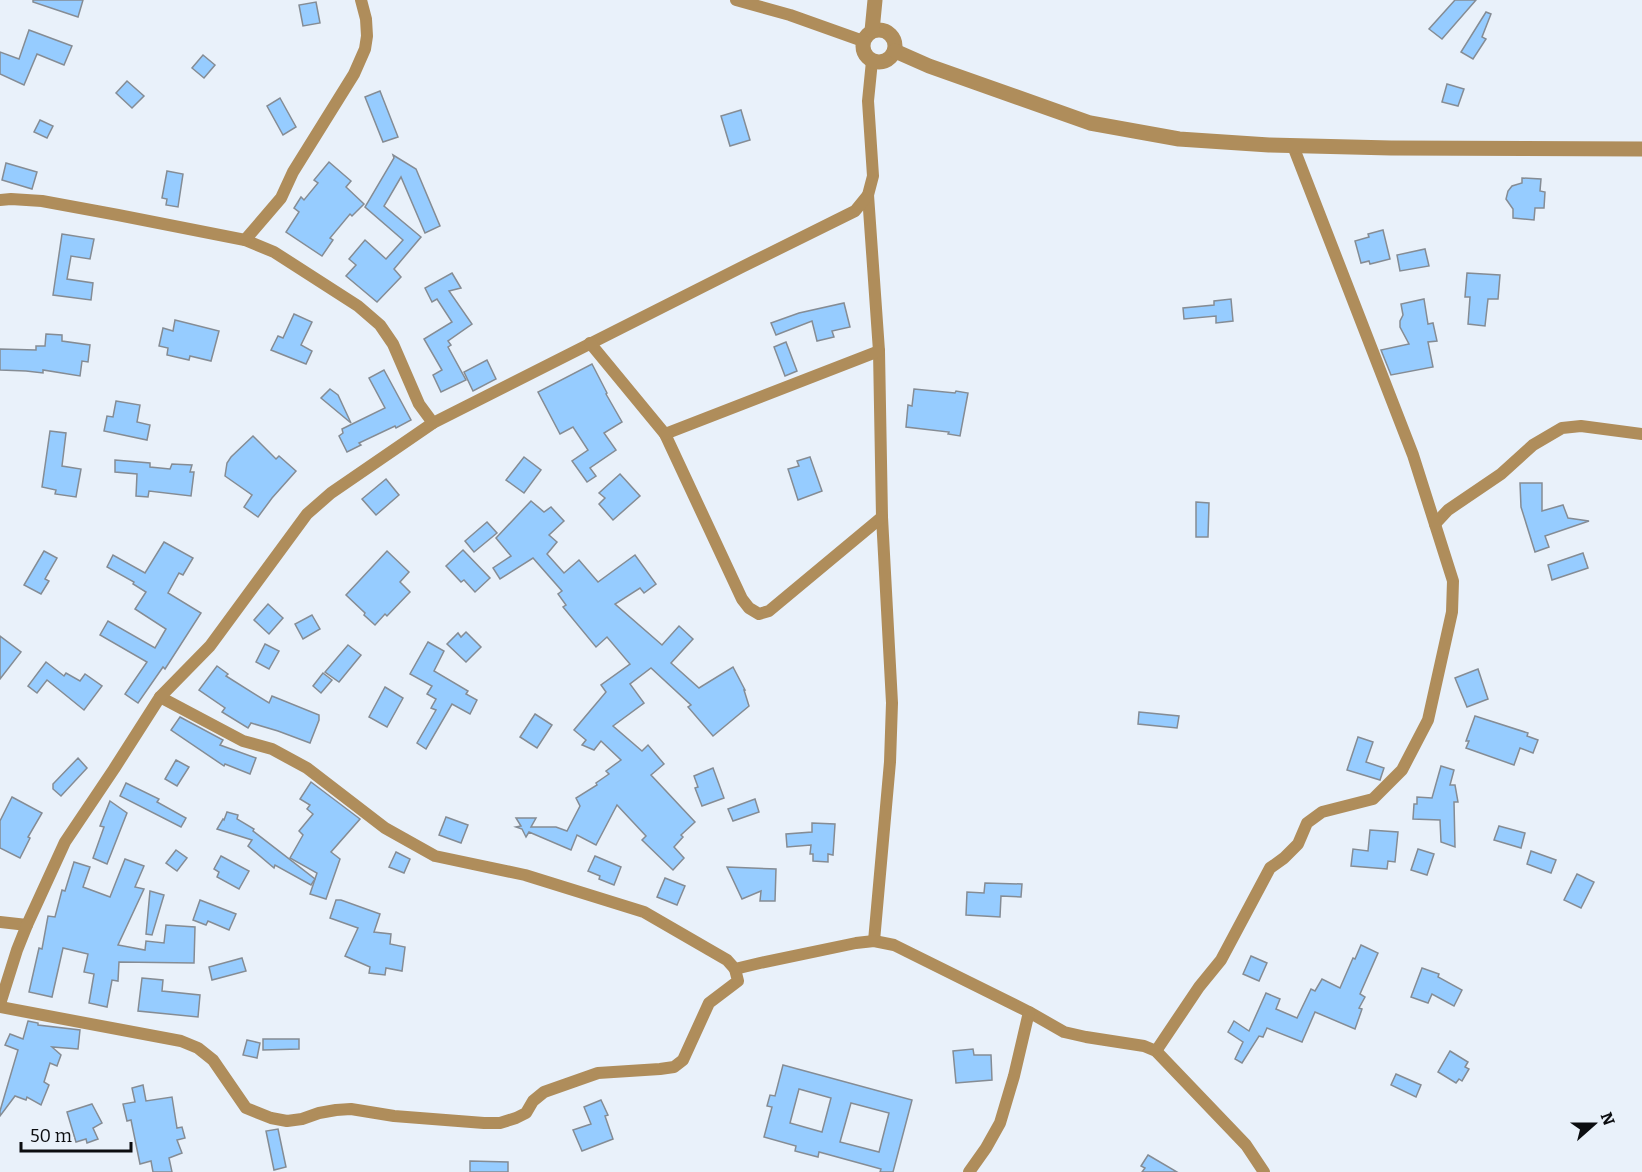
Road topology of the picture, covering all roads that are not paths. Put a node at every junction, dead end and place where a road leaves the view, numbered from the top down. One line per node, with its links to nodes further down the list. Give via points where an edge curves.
1 (361, 0): 11 (street, via 367,36 354,74 280,198)
2 (736, 0): 4 (street)
3 (875, 0): 4 (street)
4 (867, 36): 5 (street, via 881,30 890,33); 6 (street, via 864,53)
5 (895, 51): 6 (street, via 888,60); 7 (street, via 1090,123 1179,140)
6 (872, 61): 9 (street, via 868,101 873,176)
7 (1293, 146): 8 (street); 18 (street, via 1413,455)
8 (1642, 149)
9 (868, 195): 12 (street, via 855,211); 13 (street)
10 (0, 200): 11 (street, via 42,201)
11 (245, 240): 14 (street, via 274,252 358,306 380,325 393,344 419,404)
12 (590, 343): 14 (street); 15 (street)
13 (879, 351): 15 (street); 17 (street)
14 (433, 423): 19 (street, via 307,514 210,646)
15 (665, 434): 17 (street, via 742,599 759,614 770,611)
16 (1642, 434): 18 (street, via 1581,426 1562,428 1533,445)
17 (882, 517): 22 (street, via 892,703)
18 (1435, 524): 26 (street, via 1453,581 1452,612 1428,720 1402,770 1373,800 1322,812 1307,824 1298,844 1270,868 1221,960)
19 (160, 697): 21 (street, via 65,842); 23 (street, via 243,741 272,749 307,768 384,828 435,856 525,874 644,912 727,960)
20 (0, 922): 21 (street)
21 (27, 925): 24 (street)
22 (874, 941): 23 (street); 25 (street, via 894,945)
23 (735, 969): 24 (street, via 738,981 709,1003 683,1060 674,1067 598,1073 544,1092 526,1113 500,1123 351,1109 286,1121 271,1118 246,1108 213,1060 198,1048 181,1041)
24 (0, 1005)
25 (1029, 1012): 26 (street, via 1064,1032); 27 (street, via 1000,1123)
26 (1156, 1051): 28 (street, via 1246,1145)
27 (969, 1172)
28 (1264, 1172)

